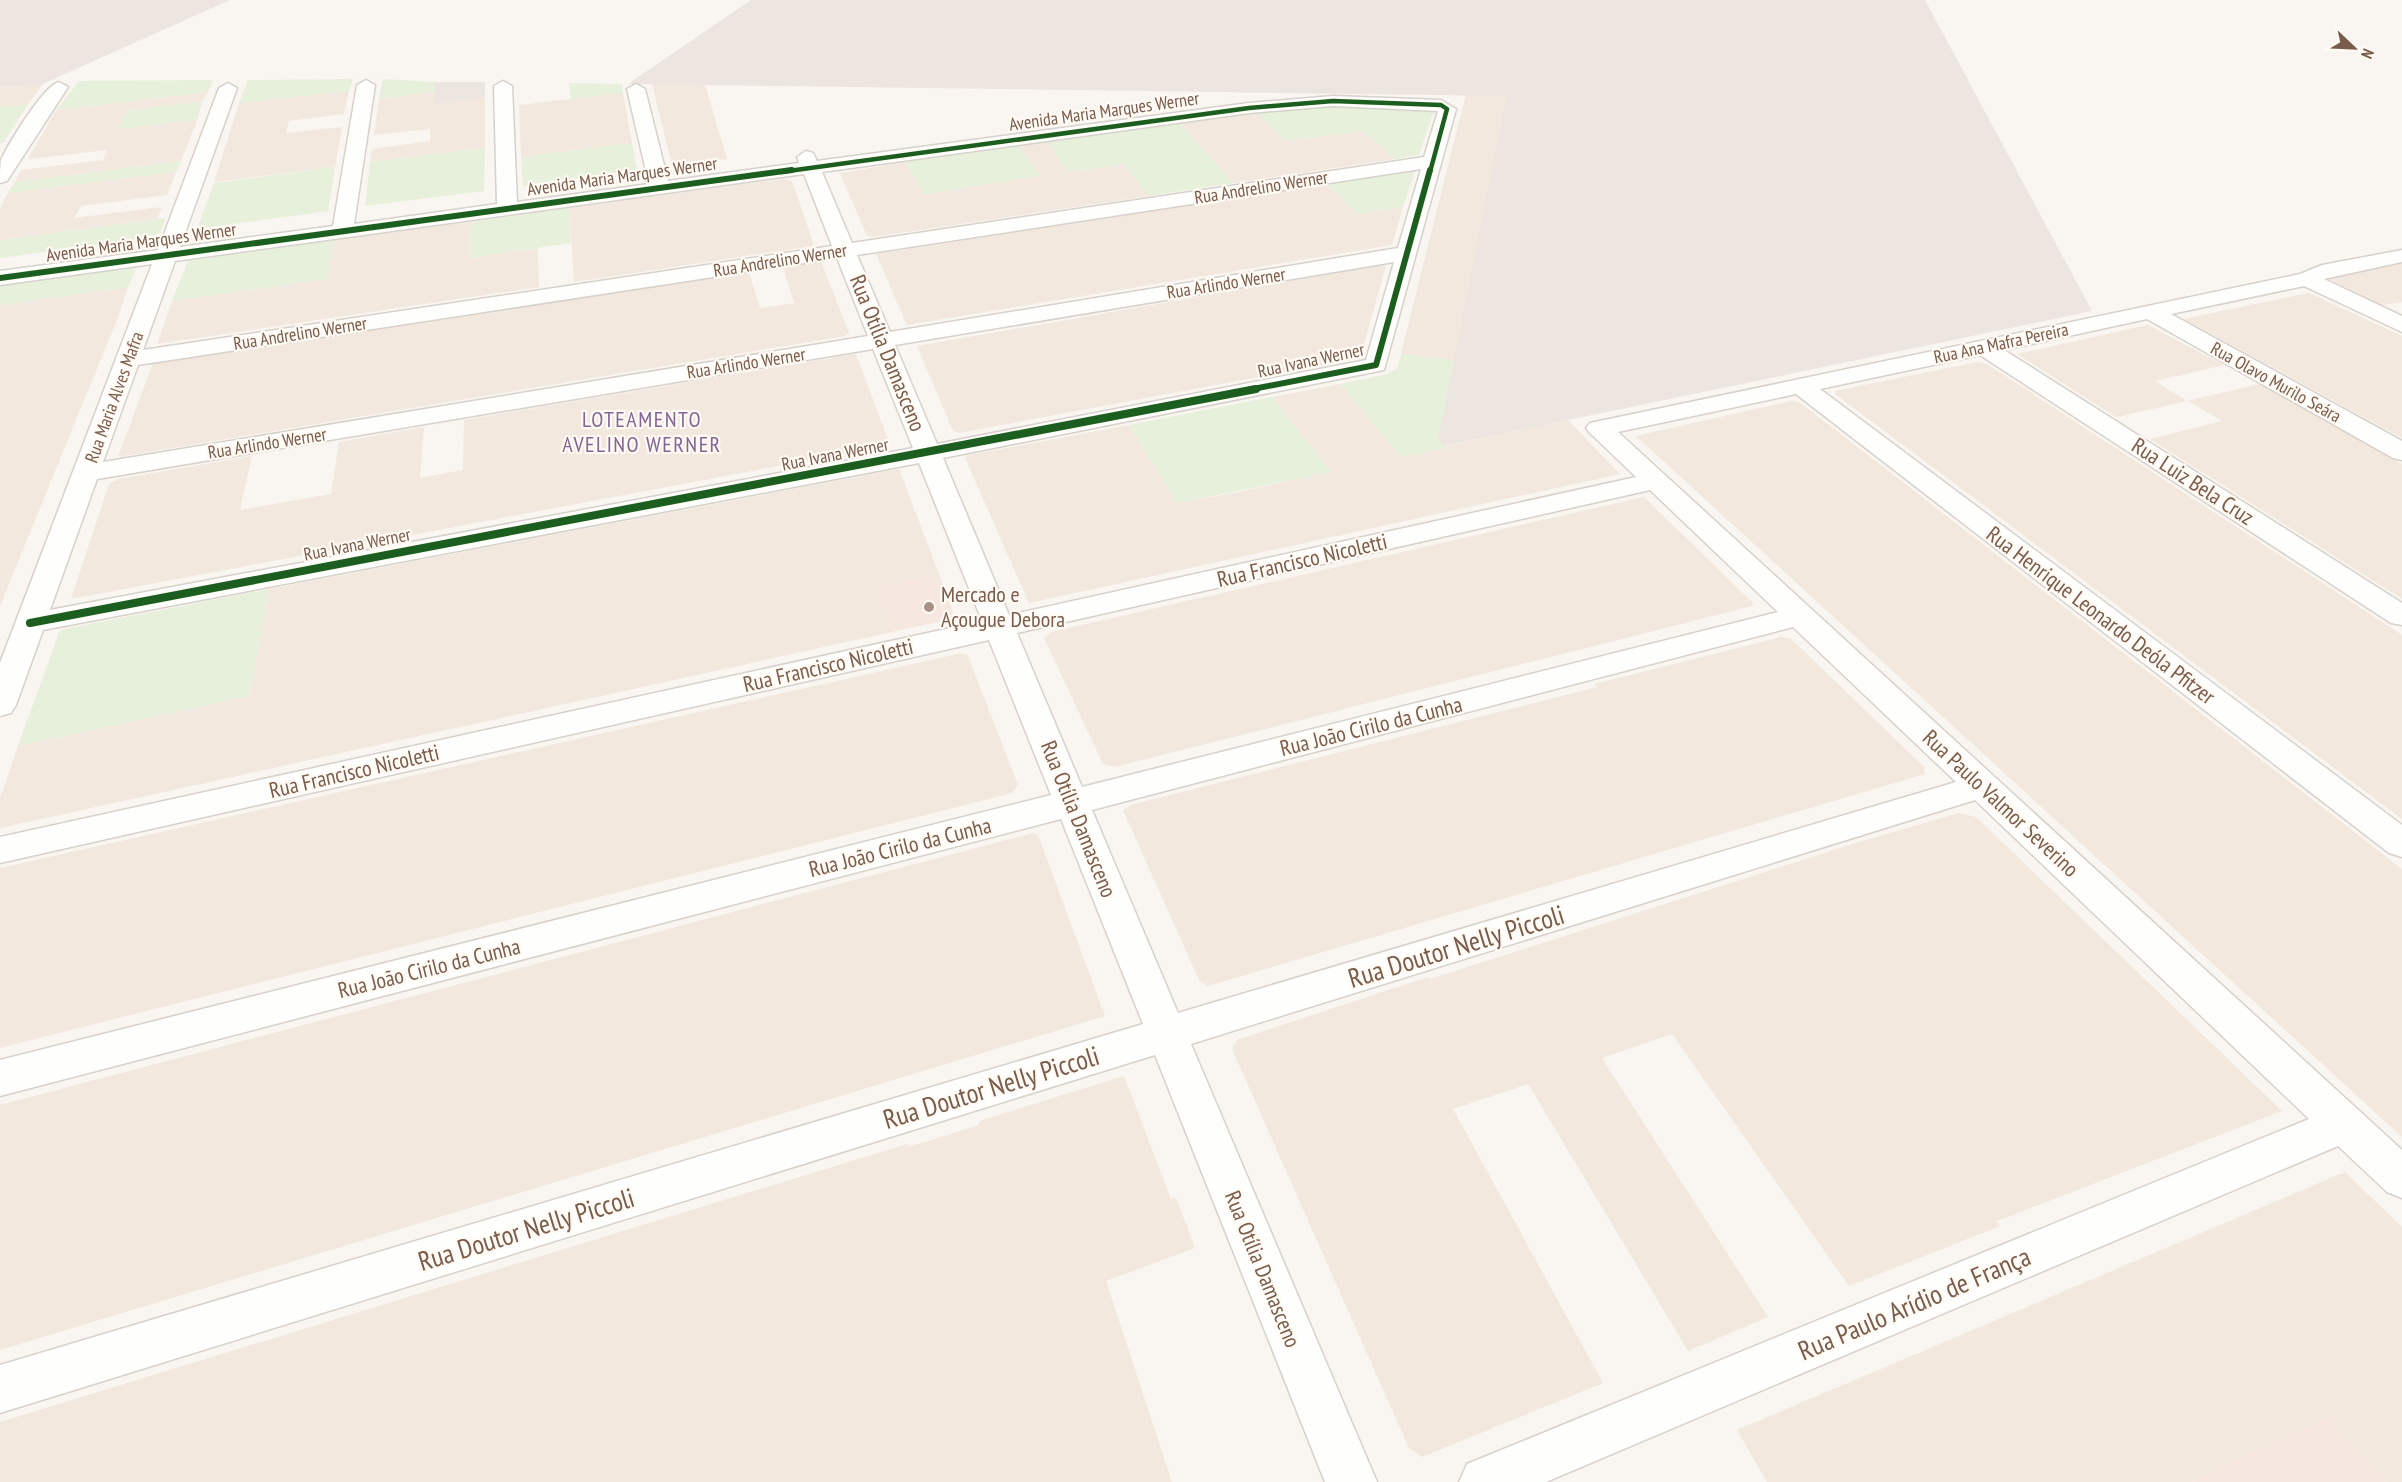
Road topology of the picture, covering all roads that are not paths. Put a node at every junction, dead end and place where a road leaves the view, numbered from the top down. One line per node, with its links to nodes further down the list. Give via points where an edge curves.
1 (366, 85): 12 (street)
2 (503, 86): 11 (street)
3 (59, 87): 9 (street)
4 (228, 88): 13 (street, Rua Maria Alves Mafra)
5 (636, 89): 10 (street)
6 (1441, 105): 7 (street, Rua Ivana Werner, via 1447,109); 8 (street, Avenida Maria Marques Werner, via 1333,100)
7 (1433, 161): 14 (street, Rua Andrelino Werner); 15 (street, Rua Ivana Werner)
8 (809, 162): 10 (street, Avenida Maria Marques Werner); 14 (street, Rua Otília Damasceno)
9 (0, 177)
10 (658, 182): 11 (street, Avenida Maria Marques Werner)
11 (506, 203): 12 (street, Avenida Maria Marques Werner)
12 (344, 224): 13 (street, Avenida Maria Marques Werner)
13 (169, 248): 17 (street, Avenida Maria Marques Werner); 18 (street, Avenida Maria Marques Werner); 24 (street, Rua Maria Alves Mafra)
14 (845, 250): 22 (street, Rua Otília Damasceno); 24 (street, Rua Andrelino Werner)
15 (1407, 253): 22 (street, Rua Arlindo Werner); 28 (street, Rua Ivana Werner, via 1376,365)
16 (2402, 256): 19 (street, Rua Ana Mafra Pereira, via 2322,271)
17 (0, 263)
18 (0, 278)
19 (2307, 279): 20 (street, Rua Ana Mafra Pereira); 21 (street)
20 (2150, 312): 23 (street, Rua Ana Mafra Pereira); 27 (street, Rua Olavo Murilo Seára)
21 (2402, 325)
22 (882, 340): 28 (street, Rua Otília Damasceno); 29 (street, Rua Arlindo Werner)
23 (1984, 347): 25 (street, Rua Ana Mafra Pereira); 32 (street, Rua Luiz Bela Cruz)
24 (128, 359): 29 (street, Rua Maria Alves Mafra)
25 (1800, 385): 26 (street, Rua Ana Mafra Pereira); 38 (street, Rua Henrique Leonardo Deóla Pfitzer)
26 (1599, 428): 30 (street, Rua Paulo Valmor Severino)
27 (2402, 452)
28 (929, 453): 33 (street, Rua Ivana Werner); 34 (street, Rua Otília Damasceno)
29 (86, 473): 33 (street, Rua Maria Alves Mafra)
30 (1656, 481): 31 (street, Rua Paulo Valmor Severino); 34 (street, Rua Francisco Nicoletti)
31 (1800, 616): 36 (street, Rua Paulo Valmor Severino); 37 (street, Rua João Cirilo da Cunha)
32 (2402, 616)
33 (30, 623): 35 (street, Rua Maria Alves Mafra)
34 (1000, 627): 37 (street, Rua Otília Damasceno); 39 (street, Rua Francisco Nicoletti)
35 (0, 705)
36 (1982, 786): 40 (street, Rua Doutor Nelly Piccoli); 42 (street, Rua Paulo Valmor Severino)
37 (1072, 803): 40 (street, Rua Otília Damasceno); 41 (street, Rua João Cirilo da Cunha)
38 (2402, 844)
39 (0, 850)
40 (1167, 1034): 44 (street, Rua Doutor Nelly Piccoli); 45 (street, Rua Otília Damasceno)
41 (0, 1078)
42 (2344, 1124): 43 (street, Rua Paulo Valmor Severino); 46 (street, Rua Paulo Arídio de França)
43 (2402, 1178)
44 (0, 1389)
45 (1351, 1482)
46 (1485, 1482)

